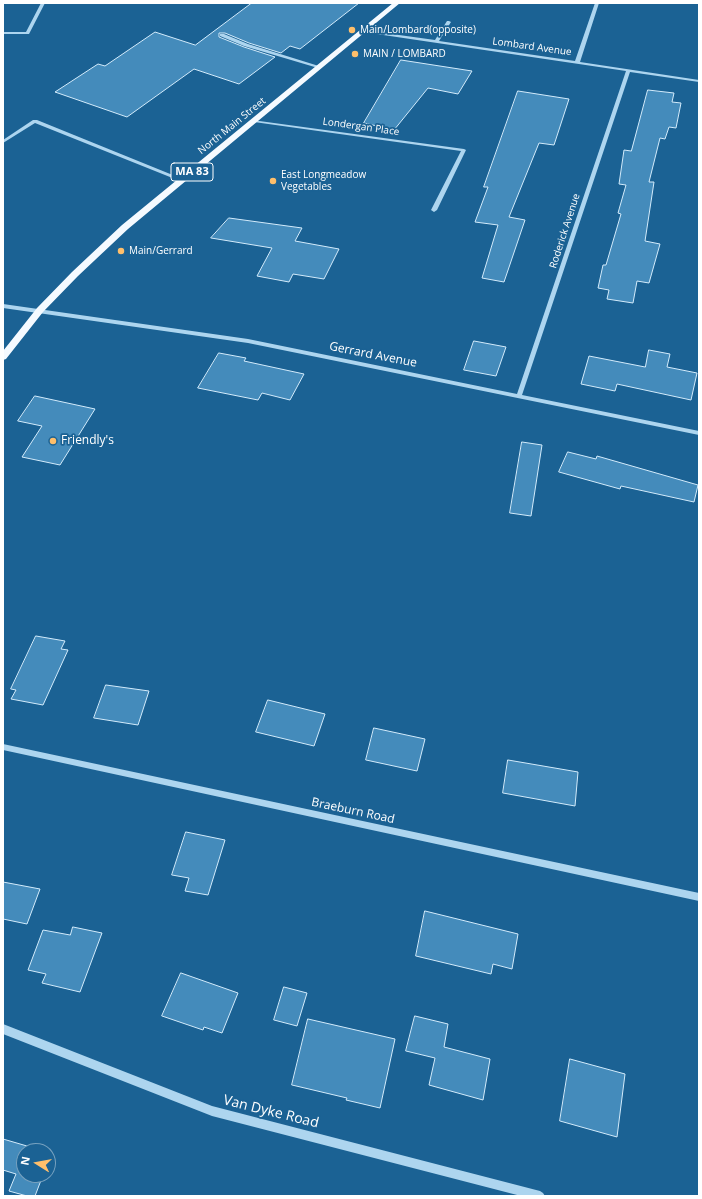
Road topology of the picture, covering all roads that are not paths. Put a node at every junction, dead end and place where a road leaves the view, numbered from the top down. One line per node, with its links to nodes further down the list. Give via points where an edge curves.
1 (43, 3): 6 (street, via 27,33)
2 (398, 3): 5 (main road, North Main Street / MA 83)
3 (596, 3): 9 (street)
4 (448, 22): 8 (street)
5 (363, 31): 8 (street, Lombard Avenue); 10 (main road, North Main Street / MA 83)
6 (3, 33)
7 (222, 35): 10 (street, via 246,45)
8 (436, 42): 9 (street, Lombard Avenue)
9 (577, 63): 11 (street, Lombard Avenue)
10 (320, 67): 13 (main road, North Main Street / MA 83)
11 (628, 71): 12 (street, Lombard Avenue); 20 (street, Roderick Avenue)
12 (699, 81)
13 (254, 121): 15 (main road, North Main Street / MA 83); 16 (street, Londergan Place, via 464,150)
14 (3, 142): 15 (street, via 35,121)
15 (182, 180): 18 (main road, North Main Street / MA 83, via 116,235)
16 (434, 210)
17 (3, 306): 18 (street, Gerrard Avenue)
18 (40, 310): 19 (main road, North Main Street / MA 83); 20 (street, Gerrard Avenue, via 248,341)
19 (3, 356)
20 (520, 396): 21 (street, Gerrard Avenue)
21 (699, 433)
22 (3, 748): 23 (street, Braeburn Road)
23 (699, 898)
24 (3, 1029): 25 (street, Van Dyke Road, via 212,1111)
25 (540, 1196)

